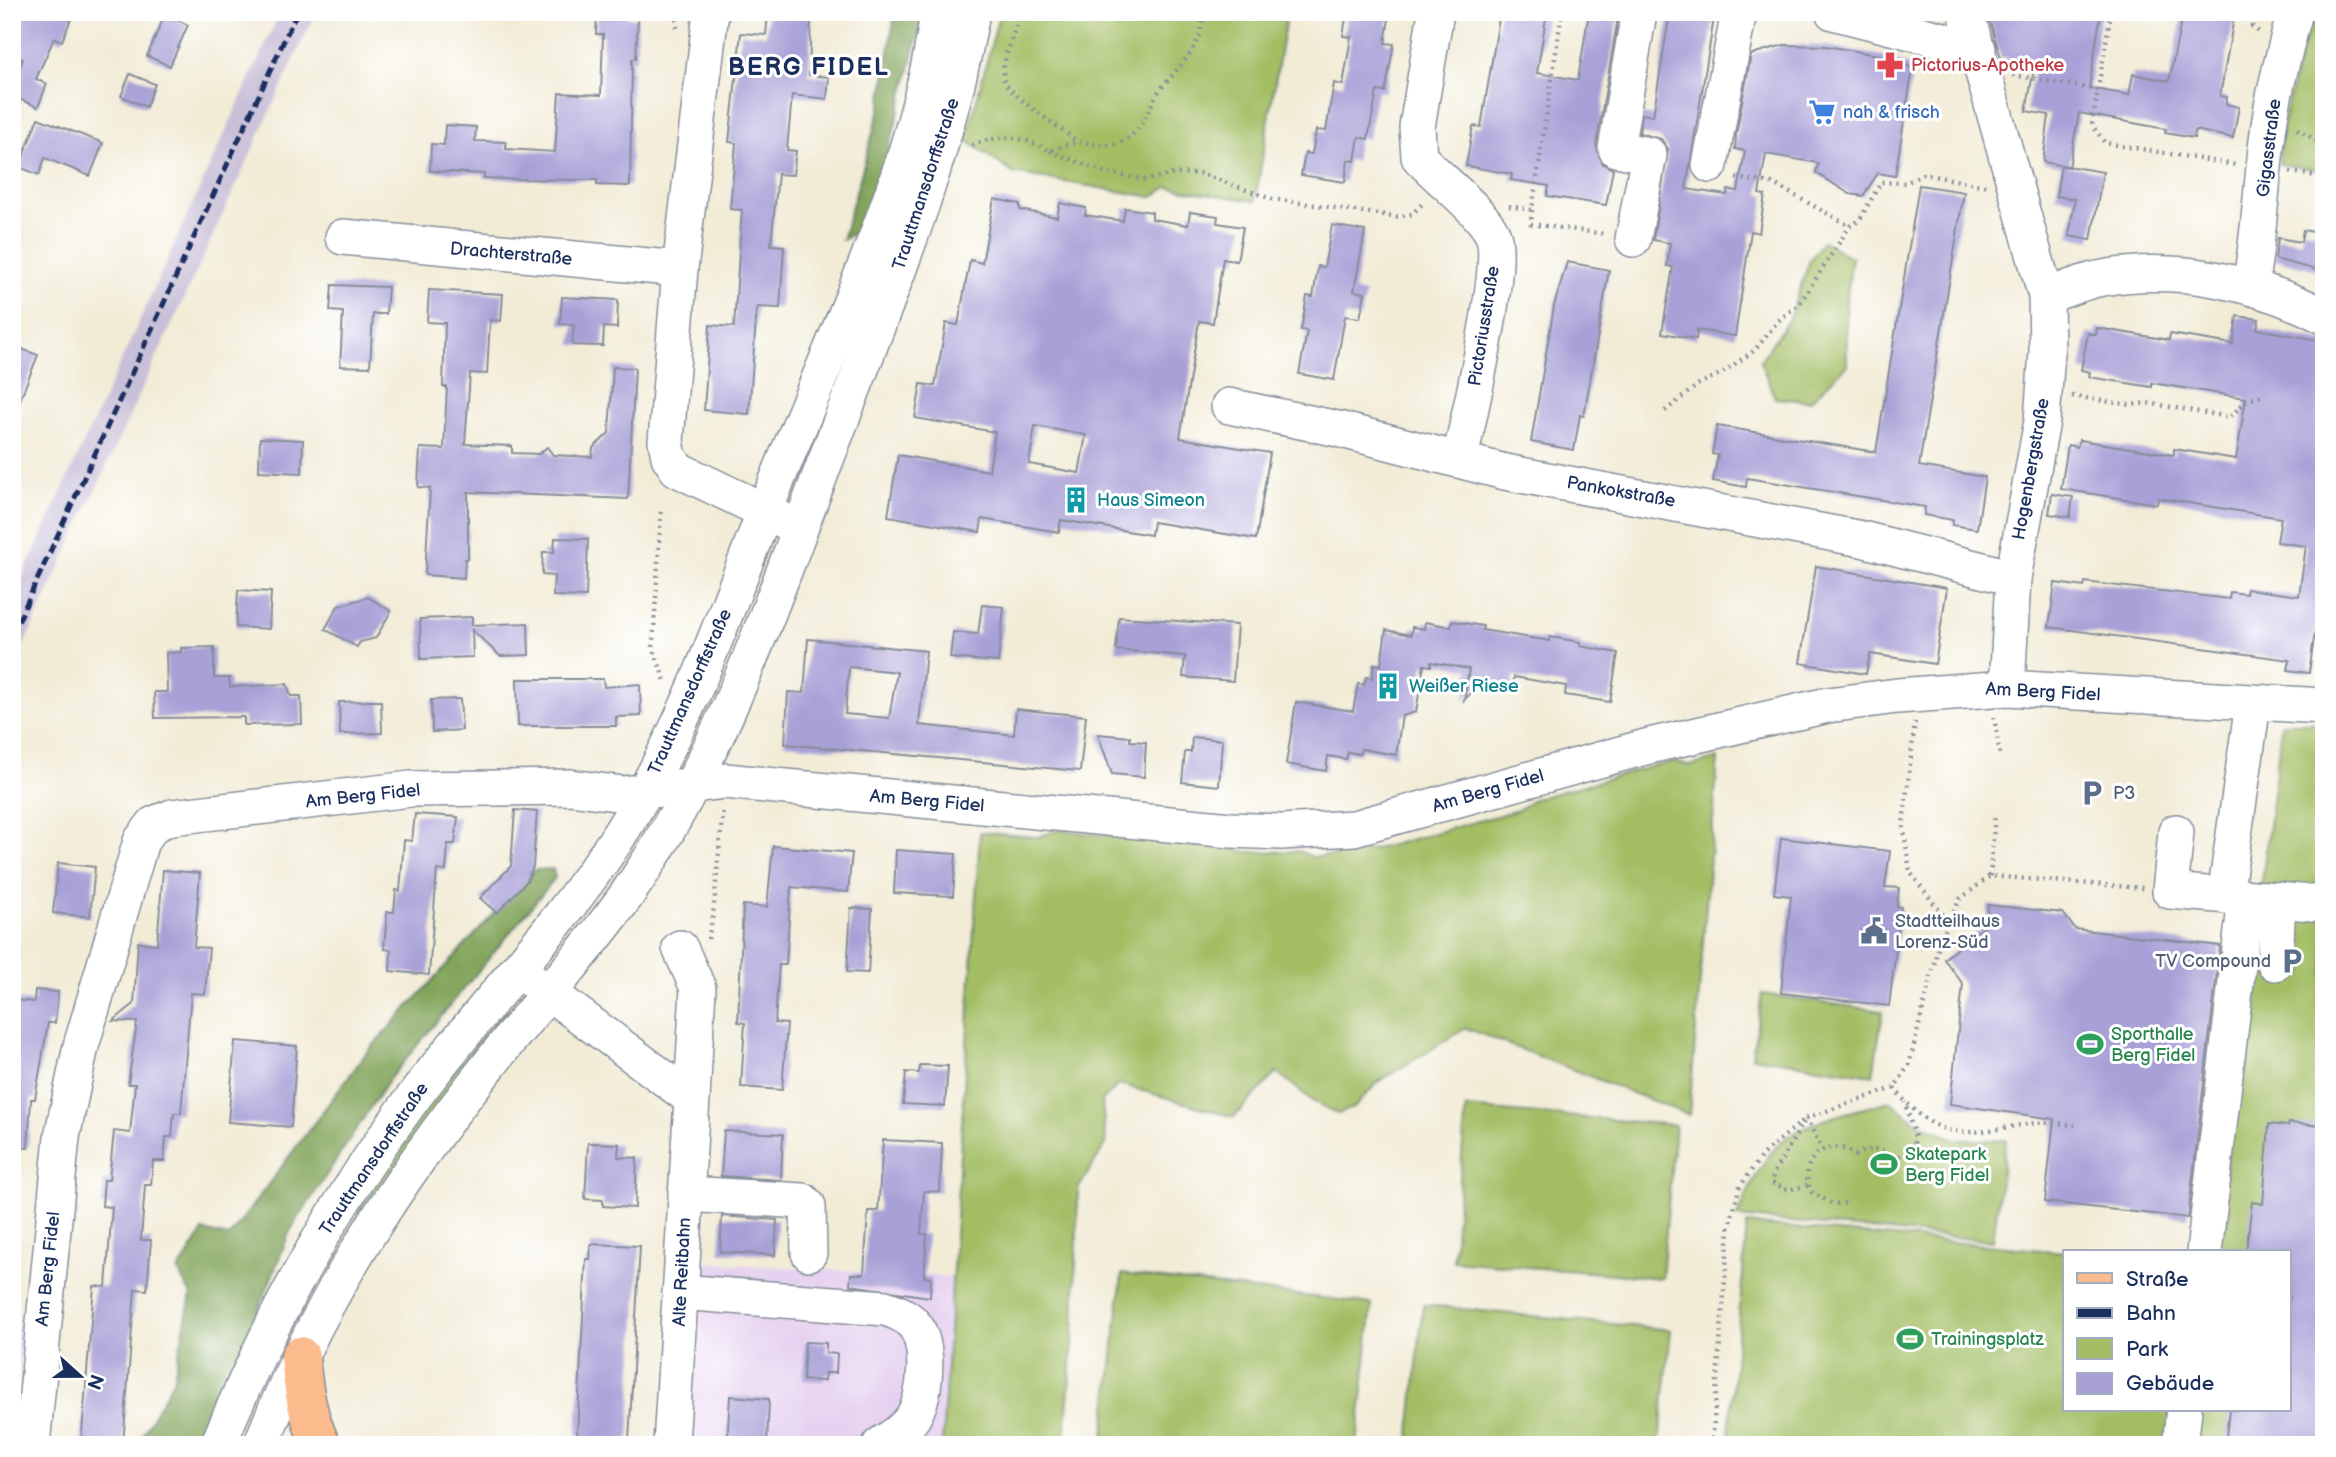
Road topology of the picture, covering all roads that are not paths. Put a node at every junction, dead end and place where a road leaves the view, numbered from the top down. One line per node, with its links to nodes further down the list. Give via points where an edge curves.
1 (711, 12): 14 (street)
2 (938, 12): 20 (street, Trauttmansdorffstraße, via 904,155)
3 (972, 12): 21 (street, Trauttmansdorffstraße, via 945,136)
4 (1436, 12): 19 (street, Pictoriusstraße, via 1417,127 1419,157 1477,213 1493,237 1496,270)
5 (1639, 12): 12 (street, via 1616,149 1649,155)
6 (1739, 12): 11 (street)
7 (1833, 12): 10 (street)
8 (1966, 12): 10 (street, Hogenbergstraße)
9 (2295, 12): 15 (street, Gigasstraße, via 2278,75)
10 (1981, 59): 16 (street, Hogenbergstraße)
11 (1710, 165)
12 (1617, 236)
13 (343, 237): 14 (street, Drachterstraße)
14 (680, 269): 20 (street, via 666,441 669,457 677,468)
15 (2250, 286): 16 (street, via 2182,275 2134,274 2100,278); 17 (street)
16 (2046, 296): 22 (street, Hogenbergstraße, via 2042,421)
17 (2324, 316)
18 (1229, 406): 19 (street, Pankokstraße)
19 (1460, 459): 22 (street, Pankokstraße, via 1505,472 1862,539)
20 (764, 513): 21 (street); 27 (street, Trauttmansdorffstraße, via 703,671)
21 (800, 527): 26 (street, Trauttmansdorffstraße, via 718,735)
22 (2013, 578): 23 (street, Hogenbergstraße)
23 (2007, 688): 24 (street, Am Berg Fidel); 26 (street, Am Berg Fidel, via 1828,705 1649,746 1354,828 1231,830)
24 (2253, 704): 25 (street, Am Berg Fidel); 29 (street)
25 (2324, 706)
26 (710, 783): 27 (street, Am Berg Fidel); 34 (street, Trauttmansdorffstraße)
27 (646, 790): 33 (street, Trauttmansdorffstraße, via 586,883); 42 (street, Am Berg Fidel, via 623,794 570,787 411,789 172,817 154,824 141,841 106,959 62,1137)
28 (2176, 832): 29 (street, via 2171,891)
29 (2250, 898): 30 (street); 32 (street); 37 (street)
30 (2324, 904)
31 (680, 947): 35 (street, Alte Reitbahn, via 698,988)
32 (2275, 963)
33 (518, 970): 34 (street); 43 (street, Trauttmansdorffstraße, via 409,1103 329,1221 271,1327)
34 (548, 993): 35 (street); 40 (street, Trauttmansdorffstraße, via 429,1142 376,1218)
35 (692, 1099): 36 (street, Alte Reitbahn)
36 (686, 1194): 38 (street, via 803,1200 809,1213); 39 (street, Alte Reitbahn)
37 (2204, 1250)
38 (809, 1253)
39 (680, 1292): 46 (street, Alte Reitbahn); 47 (street, via 885,1308 903,1314 917,1328 924,1355 922,1390 913,1416)
40 (300, 1356): 44 (street, Trauttmansdorffstraße); 45 (main road, via 311,1424)
41 (2184, 1412): 48 (street)
42 (32, 1445)
43 (218, 1445)
44 (261, 1445)
45 (321, 1445)
46 (671, 1445)
47 (880, 1445)
48 (2180, 1445)

